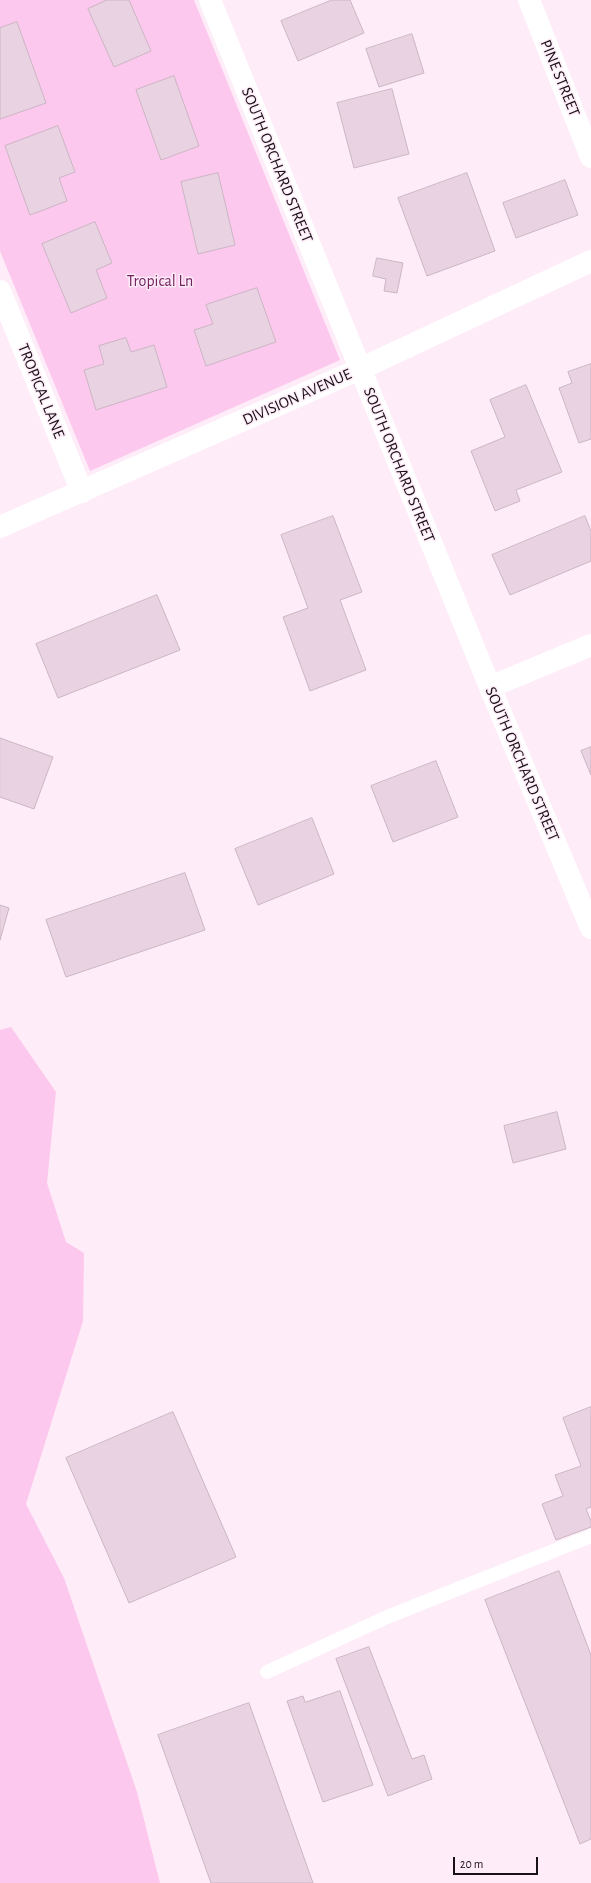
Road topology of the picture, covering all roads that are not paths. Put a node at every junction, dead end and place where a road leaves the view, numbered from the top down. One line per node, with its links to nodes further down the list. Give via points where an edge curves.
1 (210, 0): 6 (street, SOUTH ORCHARD STREET)
2 (528, 0): 3 (street, PINE STREET)
3 (591, 157)
4 (591, 261): 6 (street, DIVISION AVENUE)
5 (0, 291): 7 (street, TROPICAL LANE)
6 (360, 369): 7 (street, DIVISION AVENUE); 10 (street, SOUTH ORCHARD STREET)
7 (82, 492): 8 (street, DIVISION AVENUE)
8 (0, 527)
9 (591, 644): 10 (street)
10 (490, 688): 11 (street, SOUTH ORCHARD STREET)
11 (591, 928)
12 (591, 1536): 13 (lane, via 387,1616)
13 (267, 1672)

